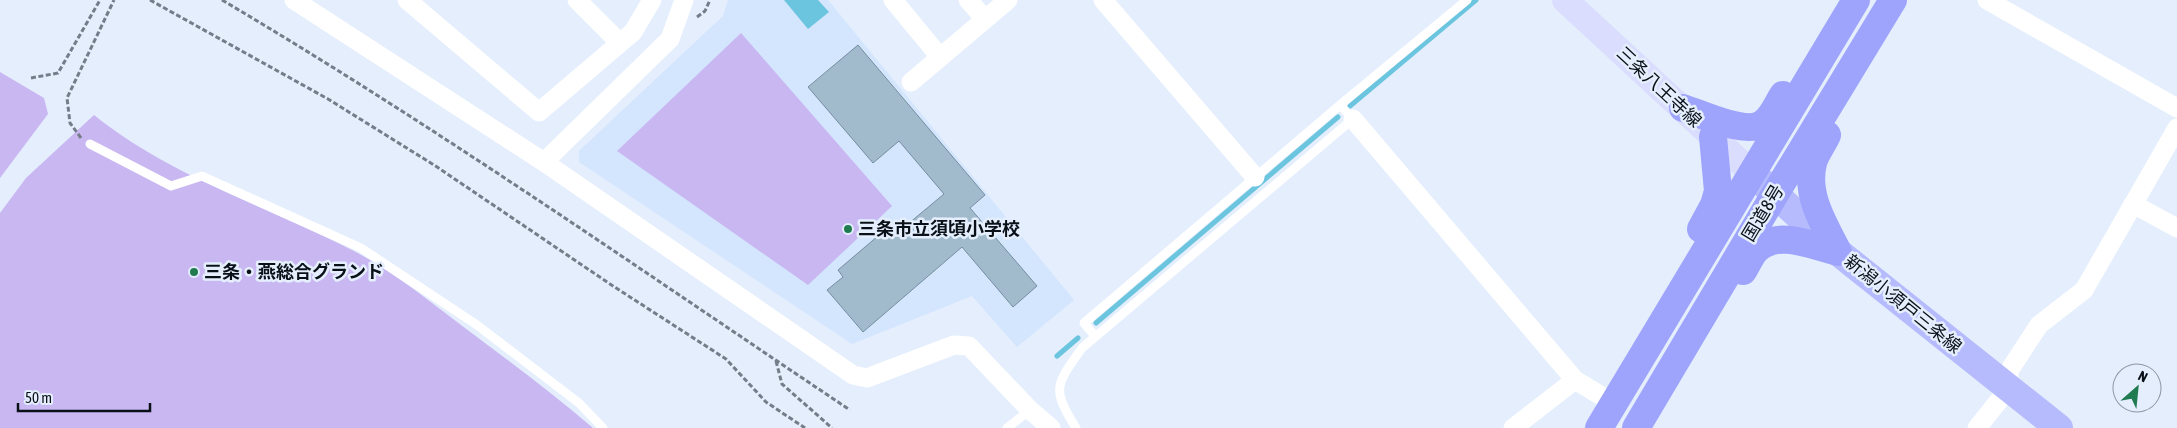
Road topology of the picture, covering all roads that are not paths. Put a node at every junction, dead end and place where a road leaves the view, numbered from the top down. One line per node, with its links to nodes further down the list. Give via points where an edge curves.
1 (294, 0): 27 (street)
2 (408, 0): 16 (street, via 539,112)
3 (578, 0): 16 (street)
4 (652, 0): 16 (street, via 634,32)
5 (684, 0): 27 (street, via 670,39)
6 (893, 0): 18 (street)
7 (968, 0): 15 (street)
8 (1008, 0): 15 (street)
9 (1103, 0): 29 (street)
10 (1468, 0): 20 (lane)
11 (1565, 0): 21 (main road, 三条八王寺線)
12 (1893, 0): 17 (highway, 国道8号)
13 (1988, 0): 22 (street)
14 (1854, 4): 21 (highway, via 1811,47 1771,115 1762,124 1728,124); 28 (highway, 国道8号)
15 (985, 20): 18 (street)
16 (620, 43)
17 (1859, 57): 30 (highway, 国道8号); 33 (highway, via 1853,89 1813,162 1811,187 1816,206)
18 (940, 58): 19 (street)
19 (911, 82)
20 (1340, 105): 23 (lane); 29 (lane)
21 (1683, 108): 25 (main road, 三条八王寺線)
22 (2177, 108)
23 (1353, 119): 35 (lane); 37 (street)
24 (2177, 128): 31 (street)
25 (1713, 137): 28 (main road, 三条八王寺線); 34 (highway, via 1718,192 1714,205 1675,273)
26 (90, 144): 41 (lane, via 170,186 202,176 361,248 477,326 579,403)
27 (544, 162): 40 (street, via 853,375 867,378 954,345 969,346)
28 (1753, 174): 30 (main road, 新潟小須戸三条線); 34 (highway, 国道8号)
29 (1255, 177): 35 (lane, via 1084,323)
30 (1775, 194): 33 (main road, 新潟小須戸三条線); 36 (highway, 国道8号)
31 (2133, 204): 32 (street); 38 (street, via 2084,290 2039,325 2009,371)
32 (2177, 228)
33 (1838, 252): 36 (highway, via 1803,241 1775,241 1761,246 1705,334); 38 (main road, 新潟小須戸三条線)
34 (1677, 298): 39 (highway, 国道8号)
35 (1096, 336): 44 (lane, via 1082,348 1058,389 1060,400)
36 (1682, 349): 47 (highway, 国道8号)
37 (1575, 380): 39 (street); 45 (street)
38 (2009, 388): 48 (street); 49 (main road, 新潟小須戸三条線)
39 (1613, 403): 46 (highway, 国道8号)
40 (1030, 410): 42 (lane); 43 (street)
41 (603, 428)
42 (1007, 428)
43 (1050, 428)
44 (1076, 428)
45 (1513, 428)
46 (1599, 428)
47 (1636, 428)
48 (1977, 428)
49 (2059, 428)

